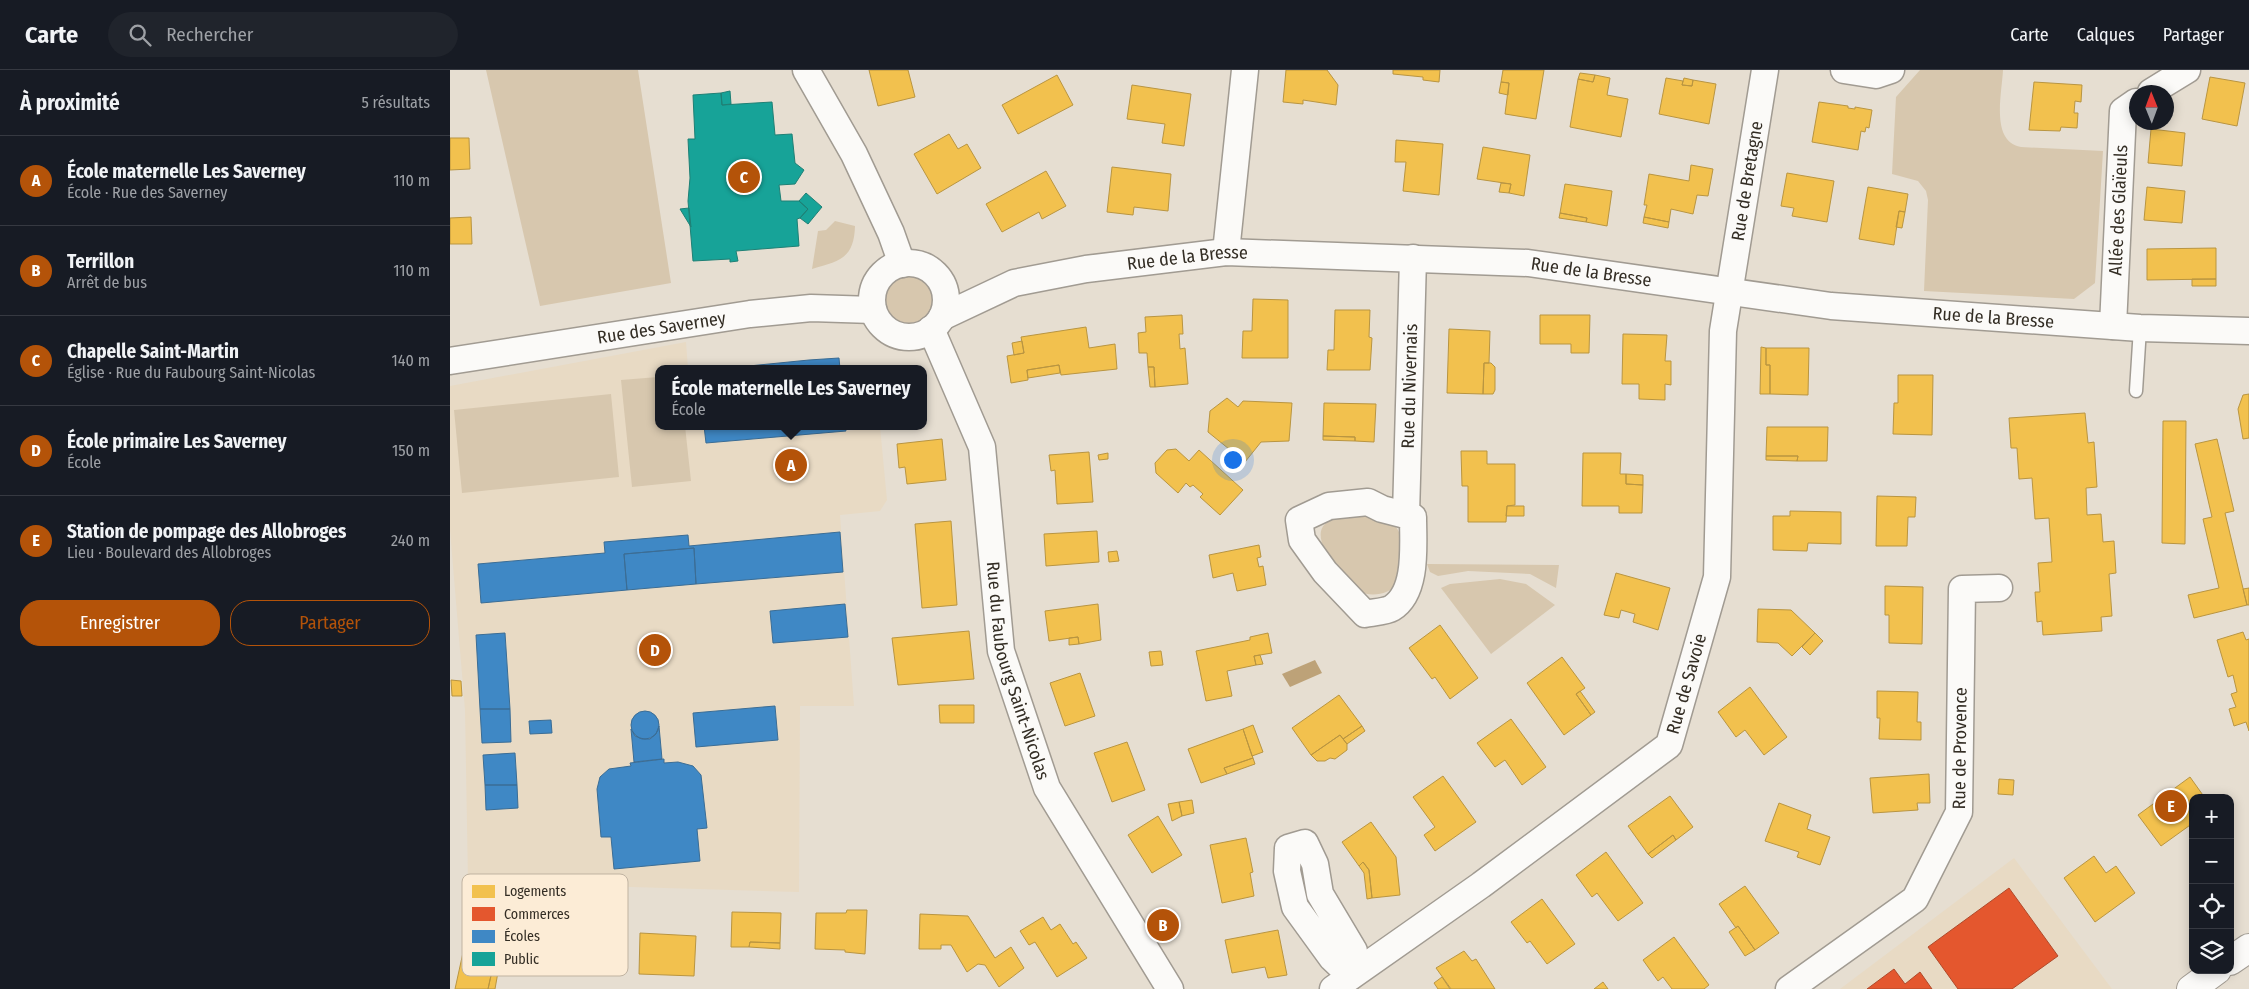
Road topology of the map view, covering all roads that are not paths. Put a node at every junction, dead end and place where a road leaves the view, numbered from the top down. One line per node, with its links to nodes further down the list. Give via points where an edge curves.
1 (806, 70): 11 (street, via 854,154)
2 (1245, 70): 9 (street)
3 (1765, 70): 12 (street, Rue de Bretagne)
4 (1844, 70): 5 (street, via 1876,75)
5 (1891, 70)
6 (2187, 70): 7 (street)
7 (2162, 85)
8 (2129, 106): 15 (street, Allée des Glaïeuls, via 2123,110)
9 (1226, 252): 10 (street, Rue de la Bresse); 14 (street, Rue de la Bresse, via 1086,269 1014,282)
10 (1413, 258): 12 (street, Rue de la Bresse, via 1528,264); 20 (street, Rue du Nivernais)
11 (902, 264): 13 (street, via 890,268 874,286); 14 (street, Rue du Faubourg Saint-Nicolas, via 922,265 938,277 946,297 945,307)
12 (1728, 292): 15 (street, Rue de la Bresse, via 1831,306); 25 (street, Rue de Savoie, via 1723,331 1717,577 1669,745)
13 (873, 310): 14 (street, via 892,333 922,334); 18 (street, Rue des Saverney, via 811,308 750,314)
14 (936, 323): 26 (street, Rue du Faubourg Saint-Nicolas, via 982,447 1001,651 1047,788)
15 (2113, 326): 16 (street, Rue de la Bresse)
16 (2140, 328): 17 (street, Rue de la Bresse); 19 (lane)
17 (2249, 332)
18 (450, 361)
19 (2136, 391)
20 (1406, 515): 20 (street, Rue du Nivernais, via 1368,502 1329,506 1299,520 1302,540 1325,572 1365,614 1391,608 1407,594 1413,558 1413,517)
21 (1999, 588): 27 (street, Rue de Provence, via 1962,589 1959,812 1915,899)
22 (2249, 948): 23 (main road)
23 (2234, 958)
24 (2213, 974): 28 (main road)
25 (1342, 983)
26 (1170, 989)
27 (1789, 989)
28 (2192, 989)

